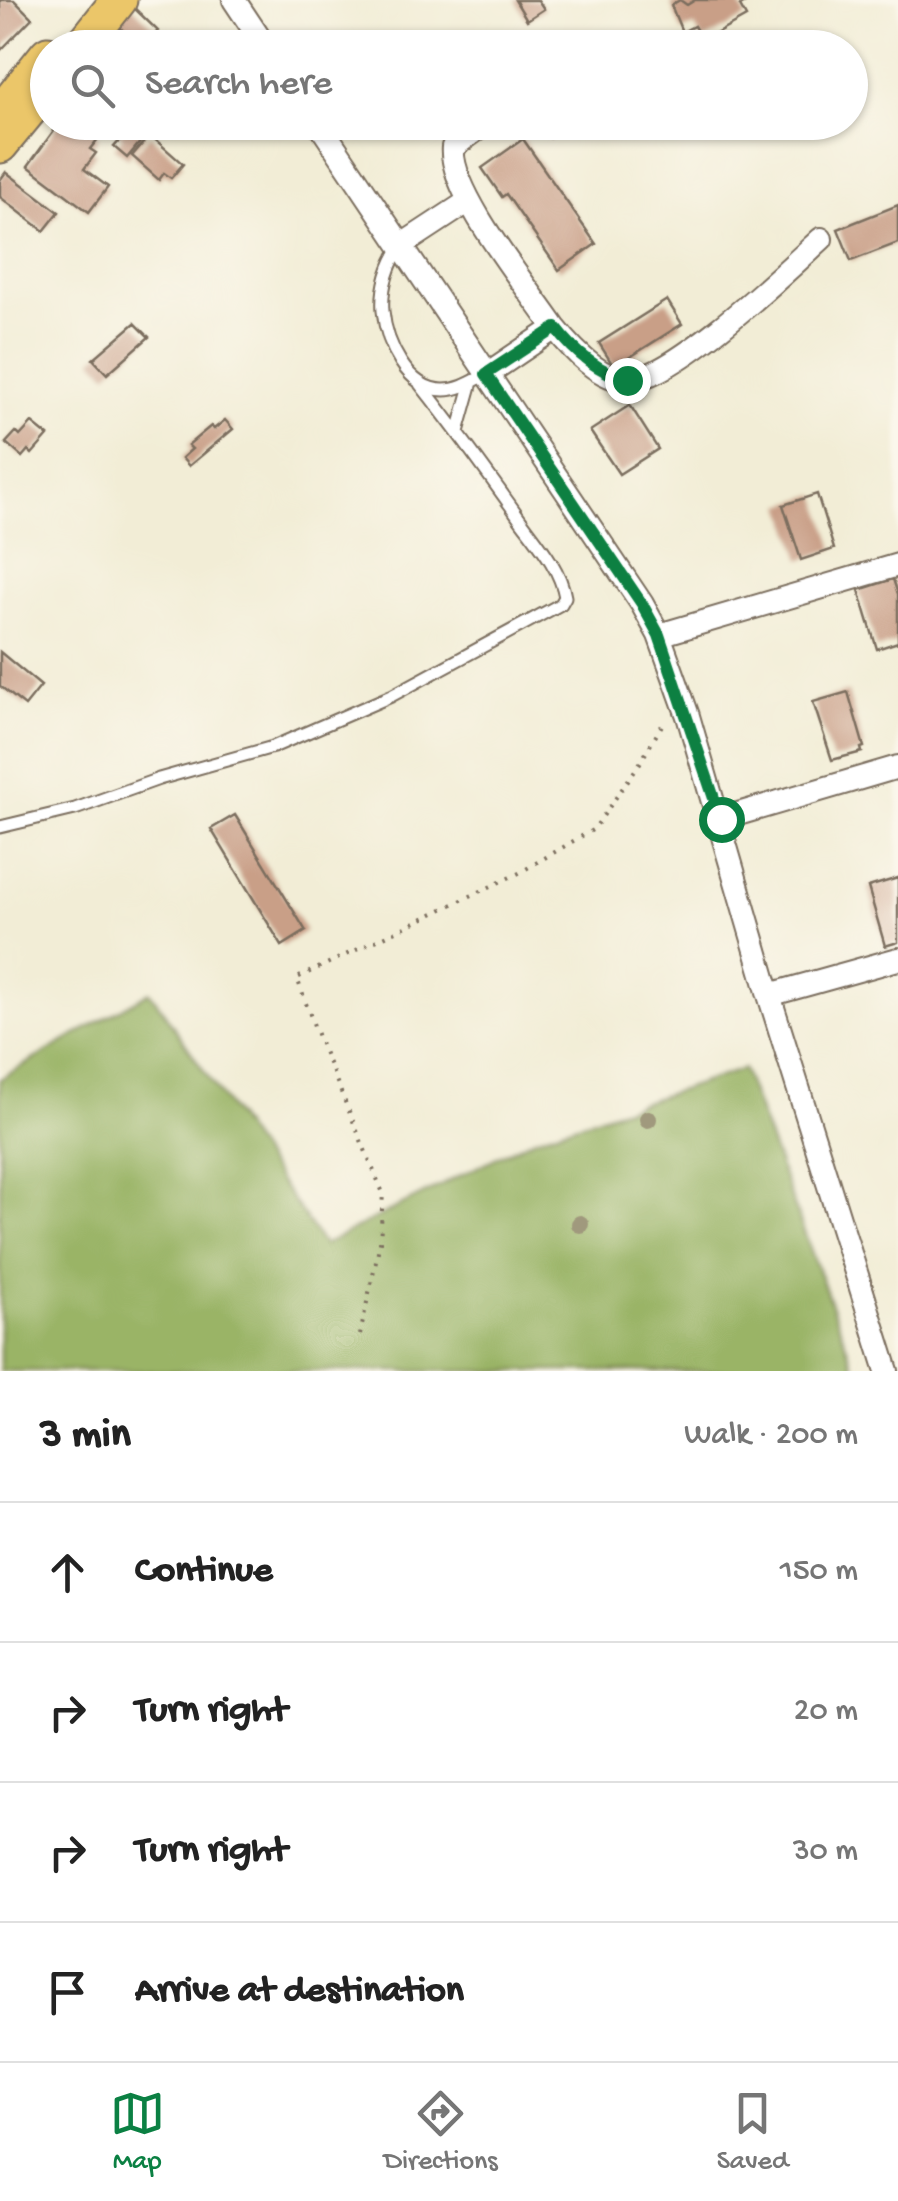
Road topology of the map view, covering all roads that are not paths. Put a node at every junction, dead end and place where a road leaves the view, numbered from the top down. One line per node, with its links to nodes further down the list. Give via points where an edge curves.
1 (90, 0): 4 (main road)
2 (119, 0): 5 (main road)
3 (234, 0): 6 (street)
4 (66, 30)
5 (95, 30)
6 (254, 30)
7 (30, 76): 9 (main road)
8 (30, 109): 12 (main road)
9 (0, 114)
10 (330, 140): 15 (street)
11 (463, 140): 13 (street, via 453,147 452,162)
12 (0, 144)
13 (469, 201): 15 (street); 16 (street)
14 (821, 240): 16 (street, via 756,300 647,376 607,374)
15 (402, 244): 17 (street); 18 (lane, via 389,270 383,312 396,351)
16 (556, 328): 17 (street)
17 (479, 378): 18 (lane, via 440,391); 19 (lane); 21 (street)
18 (420, 384): 19 (lane)
19 (458, 432): 24 (lane, via 563,584 565,597 554,610 391,696 273,747)
20 (898, 565): 21 (street)
21 (659, 635): 23 (street)
22 (898, 766): 23 (street)
23 (721, 819): 26 (street)
24 (0, 827)
25 (898, 960): 26 (street)
26 (769, 996): 27 (street)
27 (887, 1371)

